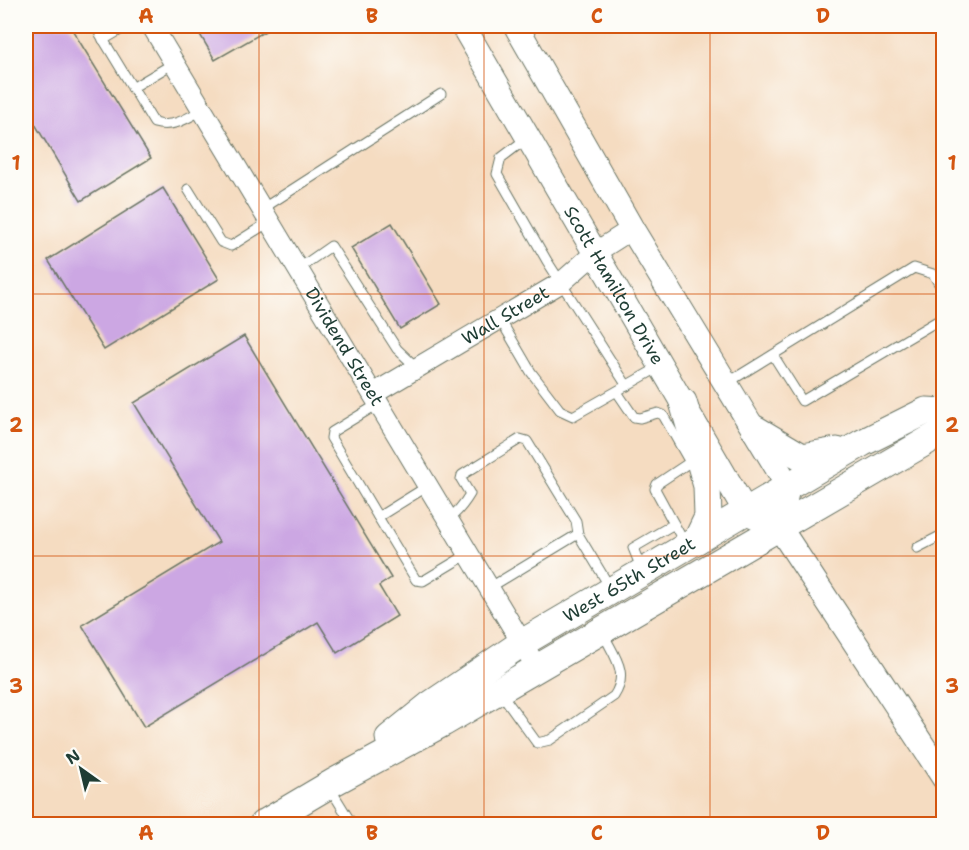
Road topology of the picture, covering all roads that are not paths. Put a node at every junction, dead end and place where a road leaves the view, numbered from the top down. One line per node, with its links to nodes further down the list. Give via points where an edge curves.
1 (95, 26): 6 (lane)
2 (127, 26): 6 (lane)
3 (152, 26): 7 (street, Dividend Street)
4 (463, 26): 11 (street, Scott Hamilton Drive)
5 (516, 26): 14 (street)
6 (103, 40): 8 (lane)
7 (174, 63): 8 (lane); 10 (street, Dividend Street)
8 (132, 88): 10 (lane, via 154,123 166,126)
9 (441, 94): 13 (lane)
10 (202, 110): 13 (street, Dividend Street)
11 (529, 137): 15 (street, Scott Hamilton Drive); 17 (lane, via 501,158 497,174)
12 (188, 189): 13 (lane, via 227,246)
13 (266, 216): 16 (street, Dividend Street)
14 (632, 229): 15 (street, Wall Street); 24 (street)
15 (596, 252): 17 (street, Wall Street); 22 (street, Scott Hamilton Drive)
16 (297, 270): 23 (lane, via 331,246 398,349); 27 (street, Dividend Street)
17 (562, 282): 20 (street, Wall Street); 25 (lane)
18 (944, 292): 21 (lane, via 933,274 914,268)
19 (944, 316): 21 (lane, via 802,400)
20 (500, 319): 23 (street, Wall Street); 26 (lane, via 531,372 560,410 573,416)
21 (772, 355): 24 (lane)
22 (662, 366): 25 (lane); 28 (street, Scott Hamilton Drive)
23 (418, 370): 27 (street, Wall Street)
24 (727, 383): 31 (street)
25 (627, 386): 26 (lane)
26 (617, 392): 33 (lane, via 634,417 663,415)
27 (376, 399): 34 (street, Dividend Street); 37 (lane, via 332,432 331,438)
28 (683, 402): 33 (main road)
29 (944, 412): 32 (main road, West 65th Street, via 926,411)
30 (944, 423): 39 (main road, West 65th Street, via 939,434)
31 (755, 429): 32 (main road, via 802,457); 35 (street)
32 (862, 443): 35 (main road, West 65th Street)
33 (699, 456): 36 (street); 42 (main road, via 707,486 708,517); 42 (lane, via 655,489)
34 (428, 486): 37 (lane); 38 (street, Dividend Street)
35 (788, 486): 36 (main road, West 65th Street); 39 (street)
36 (746, 512): 39 (street); 42 (main road, West 65th Street)
37 (378, 517): 44 (lane, via 416,580 423,581)
38 (448, 519): 40 (lane, via 459,512 462,502 469,497 462,476 520,439 527,441 576,521); 44 (street, Dividend Street)
39 (779, 527): 47 (main road, West 65th Street); 51 (street)
40 (578, 534): 45 (lane); 46 (lane)
41 (944, 534): 43 (lane)
42 (686, 537): 46 (main road, West 65th Street, via 644,572)
43 (917, 548)
44 (468, 554): 45 (street, Dividend Street)
45 (489, 588): 48 (street, Dividend Street)
46 (612, 591): 48 (main road, West 65th Street)
47 (602, 631): 49 (main road, West 65th Street); 50 (lane, via 617,657 621,686 614,696 550,740 542,744 532,739)
48 (522, 643): 49 (street, Dividend Street); 52 (main road, West 65th Street, via 430,705)
49 (537, 668): 50 (main road, West 65th Street)
50 (499, 690): 52 (main road, West 65th Street)
51 (944, 778)
52 (331, 784): 53 (main road, West 65th Street); 54 (lane)
53 (263, 825)
54 (352, 825)

